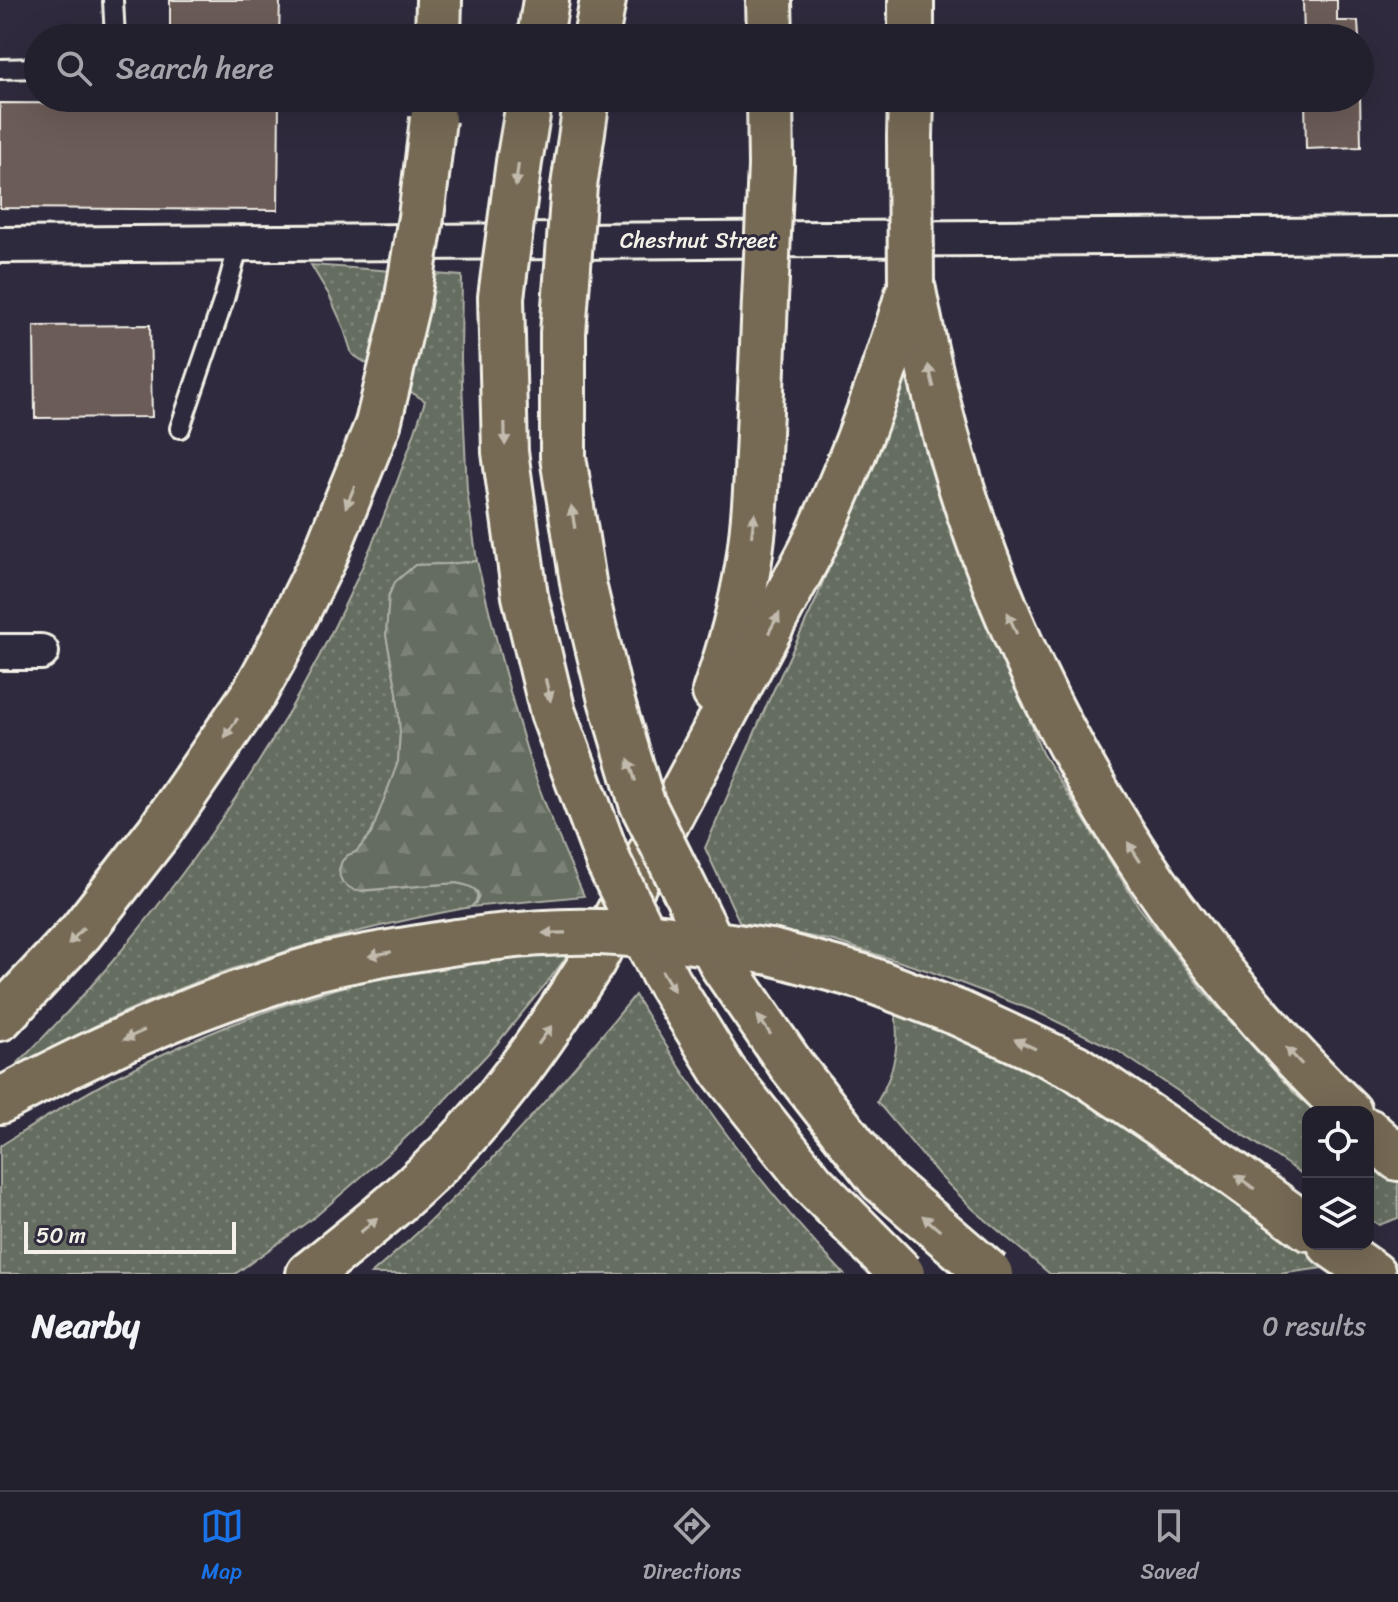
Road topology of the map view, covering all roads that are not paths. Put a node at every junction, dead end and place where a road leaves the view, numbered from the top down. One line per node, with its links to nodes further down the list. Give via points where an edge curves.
1 (113, 0): 7 (lane)
2 (439, 0): 8 (highway)
3 (546, 0): 9 (highway)
4 (603, 0): 10 (highway)
5 (769, 0): 11 (highway)
6 (911, 0): 12 (highway)
7 (114, 24)
8 (438, 24)
9 (542, 24)
10 (599, 24)
11 (770, 24)
12 (911, 24)
13 (24, 68): 14 (lane)
14 (0, 69)
15 (434, 112): 28 (highway, one-way to 28, bridge, via 409,289 378,424 324,558 255,692 159,832 81,932)
16 (528, 112): 35 (highway, one-way to 35, bridge, via 501,297 505,452 525,596 553,713 609,863 663,973 724,1072 812,1183)
17 (585, 112): 36 (highway, one-way to 17, bridge, via 881,1180 791,1065 723,966 642,803 584,588 563,457 563,333)
18 (770, 112): 27 (highway, one-way to 18, bridge, via 726,660 748,568 761,390)
19 (910, 117): 23 (highway, bridge)
20 (1398, 235): 21 (street, Chestnut Street)
21 (239, 244): 22 (street, Chestnut Street); 24 (lane)
22 (0, 245)
23 (911, 284): 27 (highway, one-way to 23, via 838,494 866,426); 30 (highway, one-way to 23, via 1272,1032 1177,915 1102,802 1057,722 994,581 968,508)
24 (180, 428)
25 (0, 652): 26 (street)
26 (41, 652)
27 (672, 815): 34 (highway, one-way to 27, via 412,1188 465,1136 516,1074 593,961)
28 (0, 1018)
29 (0, 1101): 33 (highway, one-way to 29, bridge, via 1075,1067 958,1013 863,977 771,952 617,933 538,933 457,942 316,968 161,1023)
30 (1343, 1106)
31 (1374, 1136): 32 (highway)
32 (1398, 1158)
33 (1302, 1224)
34 (309, 1274)
35 (902, 1274)
36 (990, 1274)

